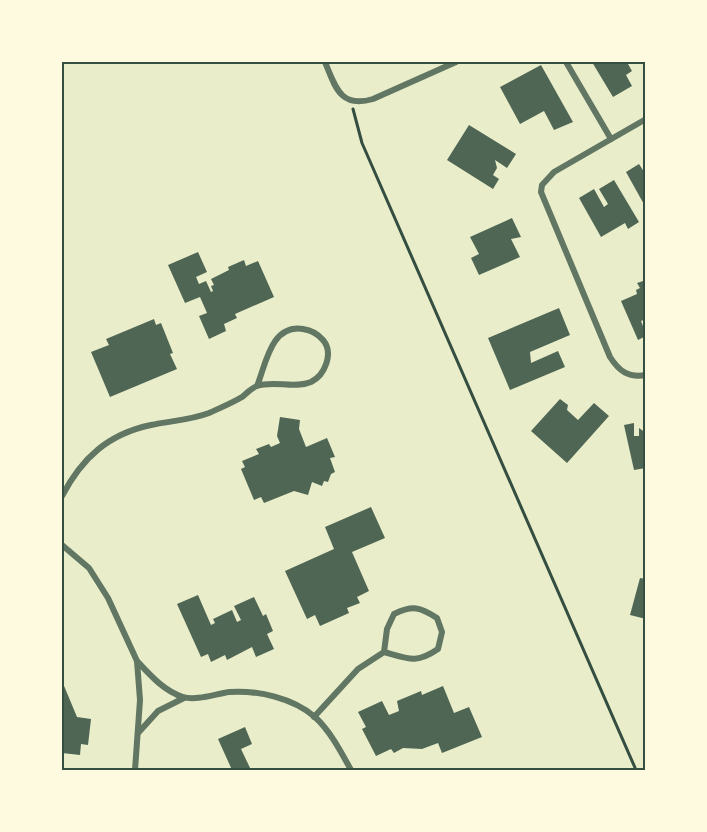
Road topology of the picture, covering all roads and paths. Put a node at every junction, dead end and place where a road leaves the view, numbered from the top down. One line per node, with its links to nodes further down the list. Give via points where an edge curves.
1 (325, 62): 4 (street, via 337,88)
2 (456, 62): 4 (street, via 373,99)
3 (566, 62): 6 (street)
4 (352, 102): 18 (path, via 362,143)
5 (645, 119): 6 (street)
6 (611, 139): 7 (street, via 547,178 542,185 542,200 610,357 628,375)
7 (645, 375)
8 (257, 386): 8 (street, via 310,383 322,374 328,358 324,341 310,330 296,328 278,335); 9 (street, via 207,413 138,428 105,443 88,458)
9 (62, 496)
10 (62, 545): 12 (street, via 89,568 108,598)
11 (384, 652): 11 (street, via 423,659 438,649 442,632 438,618 424,609 408,607 394,614); 14 (street, via 358,669)
12 (136, 661): 13 (street, via 161,685); 15 (street)
13 (184, 698): 14 (street, via 250,692 289,702); 15 (street, via 158,711)
14 (314, 717): 17 (street)
15 (139, 732): 16 (street)
16 (135, 771)
17 (351, 771)
18 (636, 771)

